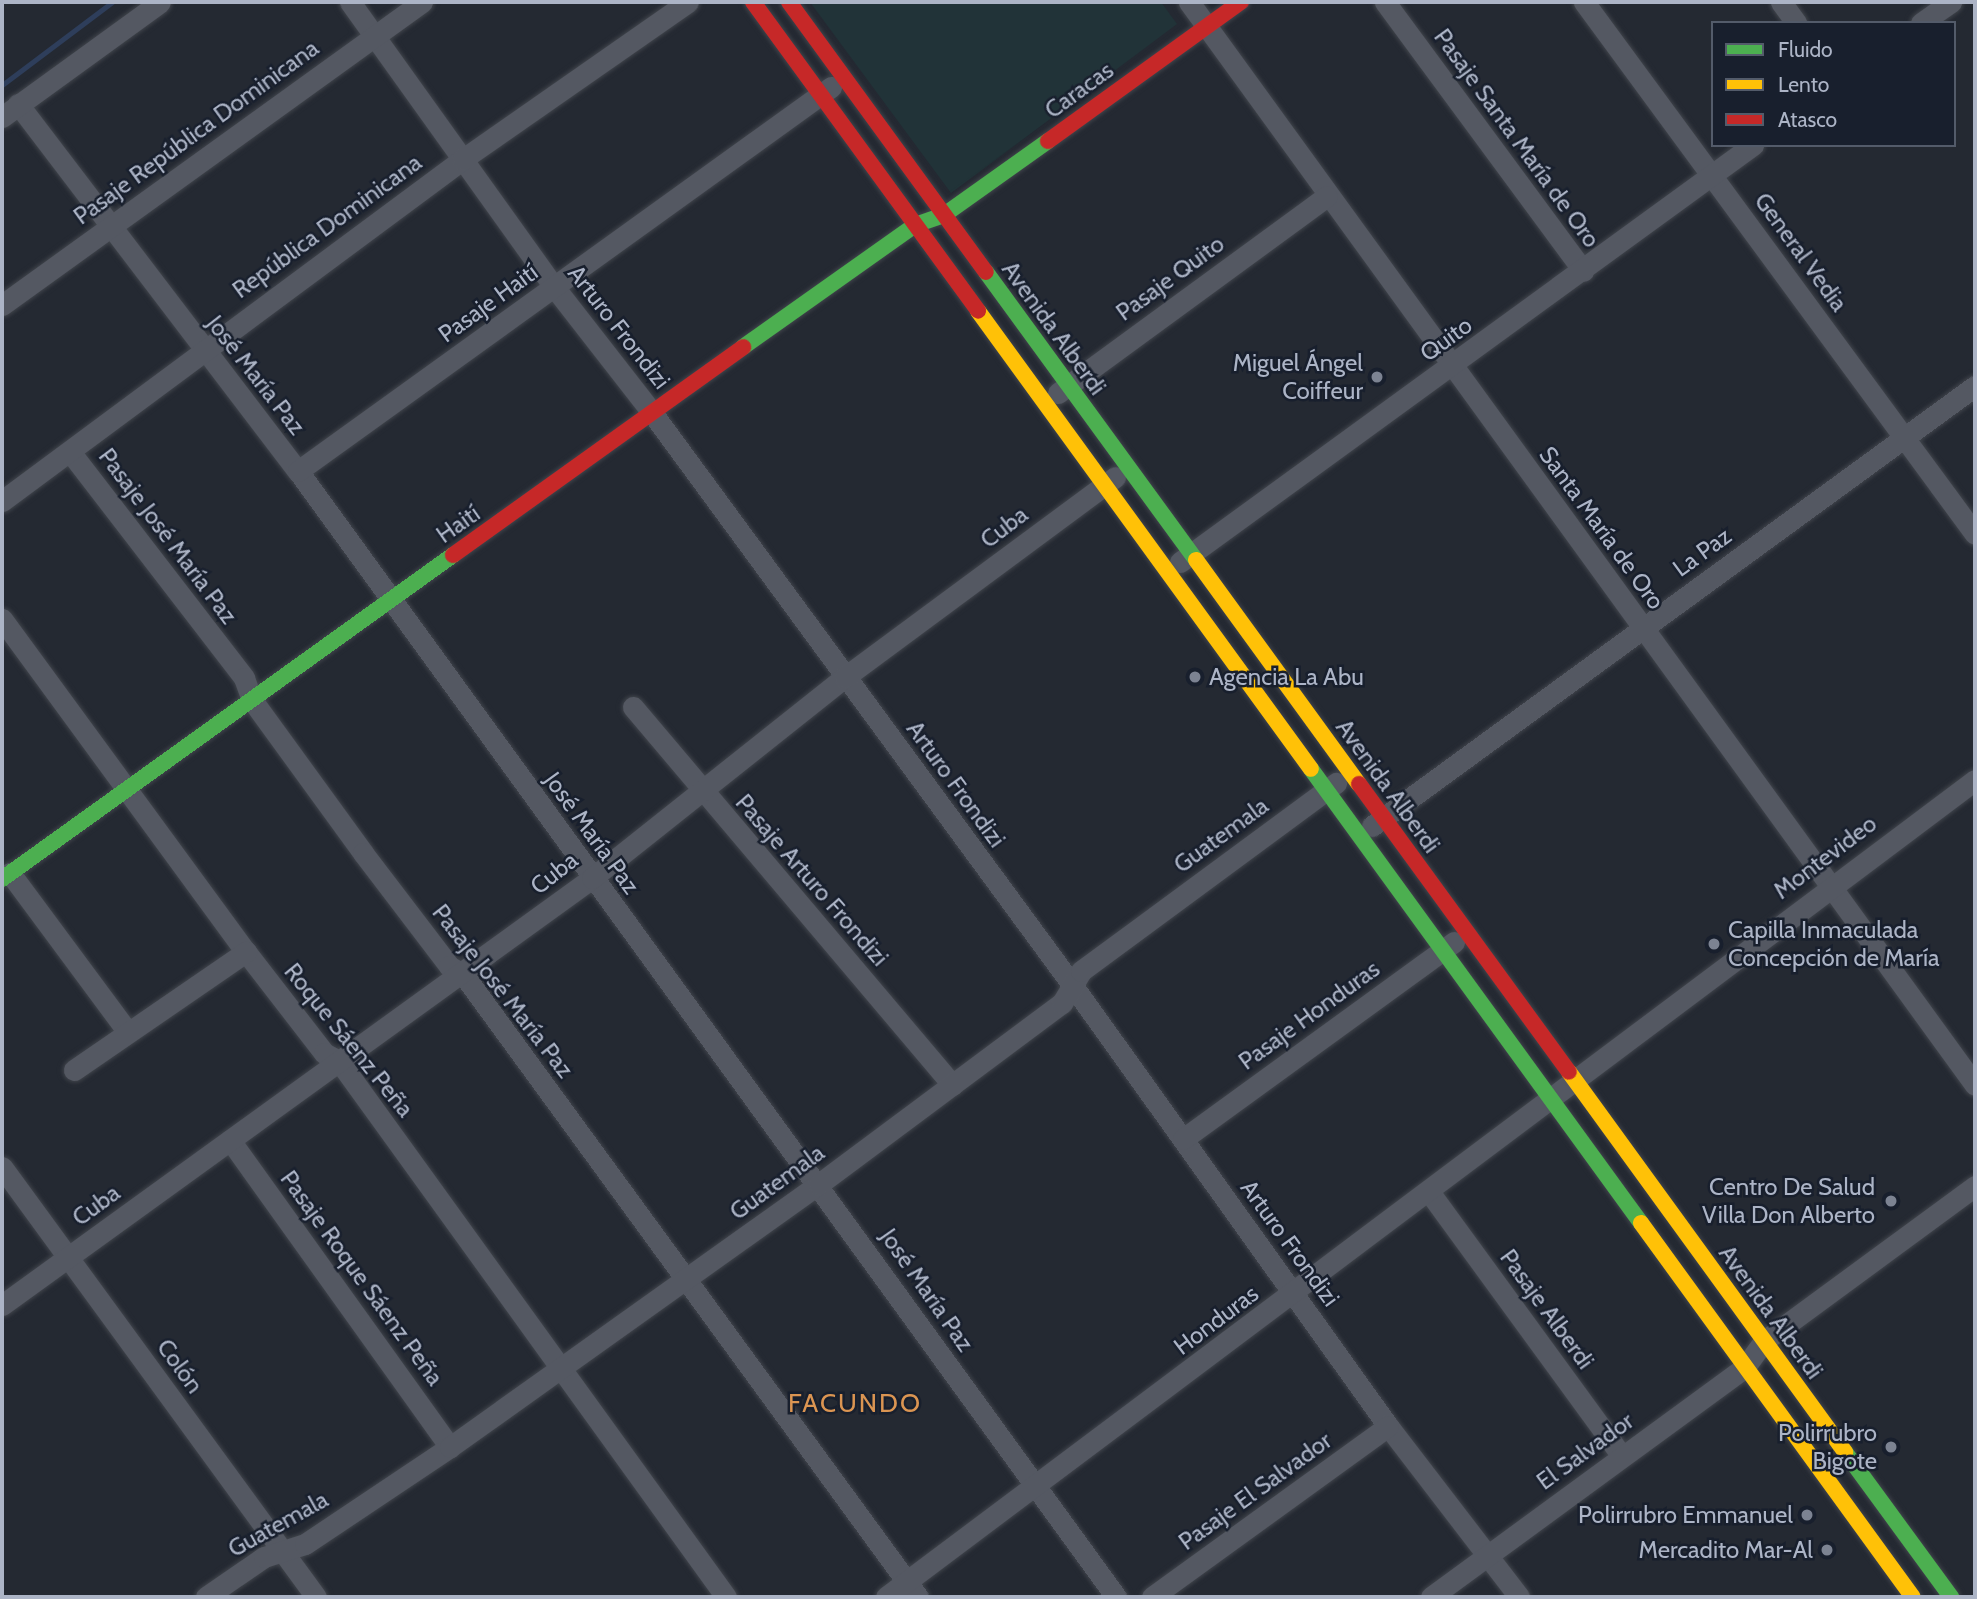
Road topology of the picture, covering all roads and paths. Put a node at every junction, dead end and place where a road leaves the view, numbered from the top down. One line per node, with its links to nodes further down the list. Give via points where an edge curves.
1 (160, 2): 19 (street)
2 (350, 2): 16 (street, Arturo Frondizi)
3 (422, 2): 16 (street, Pasaje República Dominicana)
4 (688, 2): 21 (street, República Dominicana)
5 (753, 2): 18 (main road)
6 (789, 2): 17 (main road, Avenida Alberdi)
7 (1189, 2): 15 (street, Santa María de Oro)
8 (1241, 2): 15 (main road, Caracas)
9 (1385, 2): 27 (street, Pasaje Santa María de Oro)
10 (1584, 2): 22 (street, General Vedia)
11 (1781, 2): 13 (street)
12 (1951, 2): 14 (street)
13 (1795, 21)
14 (1925, 21)
15 (1207, 26): 23 (street, Santa María de Oro); 24 (main road, Caracas)
16 (374, 35): 21 (street, Arturo Frondizi); 25 (street, Pasaje República Dominicana)
17 (844, 78): 18 (street, Pasaje Haití); 24 (main road, Avenida Alberdi)
18 (820, 94): 26 (main road); 28 (street, Pasaje Haití)
19 (10, 110): 25 (street, José María Paz)
20 (1750, 147): 22 (street, Quito)
21 (463, 159): 28 (street, Arturo Frondizi); 30 (street, República Dominicana)
22 (1712, 175): 27 (street, Quito); 36 (street, General Vedia)
23 (1327, 196): 31 (street, Santa María de Oro); 32 (street, Pasaje Quito)
24 (944, 215): 26 (main road, Haití); 32 (main road, Avenida Alberdi)
25 (112, 225): 29 (street, Pasaje República Dominicana); 30 (street, José María Paz)
26 (915, 225): 34 (main road); 35 (main road, Haití)
27 (1583, 271): 31 (street, Quito)
28 (555, 288): 35 (street, Arturo Frondizi); 39 (street, Pasaje Haití)
29 (2, 305)
30 (203, 350): 37 (street, República Dominicana); 39 (street, José María Paz)
31 (1452, 366): 43 (street, Quito); 47 (street, Santa María de Oro)
32 (1068, 385): 34 (street, Pasaje Quito); 38 (main road, Avenida Alberdi)
33 (1975, 386): 36 (street, La Paz)
34 (1044, 403): 40 (main road)
35 (653, 414): 45 (main road, Haití); 48 (street, Arturo Frondizi)
36 (1905, 438): 42 (street, General Vedia); 47 (street, La Paz)
37 (71, 453): 41 (street, República Dominicana); 49 (street, Pasaje José María Paz, via 244,678)
38 (1128, 468): 40 (street, Cuba); 43 (main road, Avenida Alberdi)
39 (298, 471): 45 (street, José María Paz)
40 (1104, 485): 44 (main road); 48 (street, Cuba)
41 (2, 501)
42 (1975, 534)
43 (1191, 554): 44 (street, Quito); 51 (main road, Avenida Alberdi)
44 (1167, 572): 55 (main road)
45 (391, 600): 49 (main road, Haití); 59 (street, José María Paz)
46 (2, 619): 53 (street, Roque Sáenz Peña)
47 (1642, 628): 56 (street, La Paz); 60 (street, Santa María de Oro)
48 (845, 677): 54 (street, Cuba); 65 (street, Arturo Frondizi)
49 (252, 700): 53 (main road, Haití); 64 (street, Pasaje José María Paz, via 449,965)
50 (633, 707): 54 (street, Pasaje Arturo Frondizi)
51 (1350, 772): 55 (street, Guatemala); 56 (main road, Avenida Alberdi)
52 (1975, 780): 60 (street, Montevideo)
53 (128, 788): 58 (main road, Haití); 63 (street, Roque Sáenz Peña)
54 (701, 790): 59 (street, Cuba); 70 (street, Pasaje Arturo Frondizi)
55 (1326, 791): 57 (main road); 65 (street, Guatemala, via 1081,971)
56 (1383, 818): 57 (street, La Paz); 61 (main road, Avenida Alberdi)
57 (1359, 836): 62 (main road)
58 (6, 876): 66 (street)
59 (592, 878): 64 (street, Cuba); 76 (street, José María Paz, via 701,1031)
60 (1830, 885): 69 (street, Montevideo); 71 (street, Santa María de Oro)
61 (1467, 933): 62 (street, Pasaje Honduras); 69 (main road, Avenida Alberdi)
62 (1443, 950): 72 (main road); 73 (street, Pasaje Honduras)
63 (246, 952): 66 (street); 67 (street, Roque Sáenz Peña, via 324,1053)
64 (463, 974): 67 (street, Cuba); 80 (street, Pasaje José María Paz)
65 (1073, 986): 70 (street, Guatemala, via 1062,1003); 73 (street, Arturo Frondizi)
66 (127, 1031): 68 (street)
67 (339, 1061): 74 (street, Cuba); 85 (street, Roque Sáenz Peña)
68 (74, 1070)
69 (1575, 1081): 72 (street, Honduras); 83 (main road, Avenida Alberdi)
70 (953, 1085): 76 (street, Guatemala)
71 (1975, 1085)
72 (1551, 1100): 78 (street, Honduras); 84 (main road)
73 (1183, 1139): 81 (street, Arturo Frondizi)
74 (230, 1140): 79 (street, Cuba); 87 (street, Pasaje Roque Sáenz Peña)
75 (2, 1167): 79 (street, Colón)
76 (819, 1184): 80 (street, Guatemala); 89 (street, José María Paz)
77 (1975, 1186): 83 (street, El Salvador)
78 (1430, 1193): 81 (street, Honduras); 88 (street, Pasaje Alberdi)
79 (69, 1257): 82 (street, Cuba); 90 (street, Colón)
80 (686, 1279): 85 (street, Guatemala); 92 (street, Pasaje José María Paz)
81 (1294, 1294): 86 (street, Arturo Frondizi); 89 (street, Honduras)
82 (2, 1305)
83 (1764, 1341): 84 (street, El Salvador); 102 (main road, Avenida Alberdi)
84 (1745, 1367): 88 (street, El Salvador); 101 (main road)
85 (560, 1369): 87 (street, Guatemala); 95 (street, Roque Sáenz Peña)
86 (1388, 1426): 91 (street, Arturo Frondizi); 98 (street, Pasaje El Salvador)
87 (450, 1447): 90 (street, Guatemala, via 305,1544)
88 (1622, 1456): 91 (street, El Salvador)
89 (1035, 1488): 92 (street, Honduras); 97 (street, José María Paz)
90 (281, 1550): 93 (street, Guatemala); 94 (street, Colón)
91 (1488, 1555): 99 (street, El Salvador); 100 (street, Arturo Frondizi)
92 (913, 1590): 96 (street, Honduras)
93 (206, 1597)
94 (316, 1597)
95 (726, 1597)
96 (886, 1597)
97 (1116, 1597)
98 (1152, 1597)
99 (1431, 1597)
100 (1519, 1597)
101 (1913, 1597)
102 (1951, 1597)

